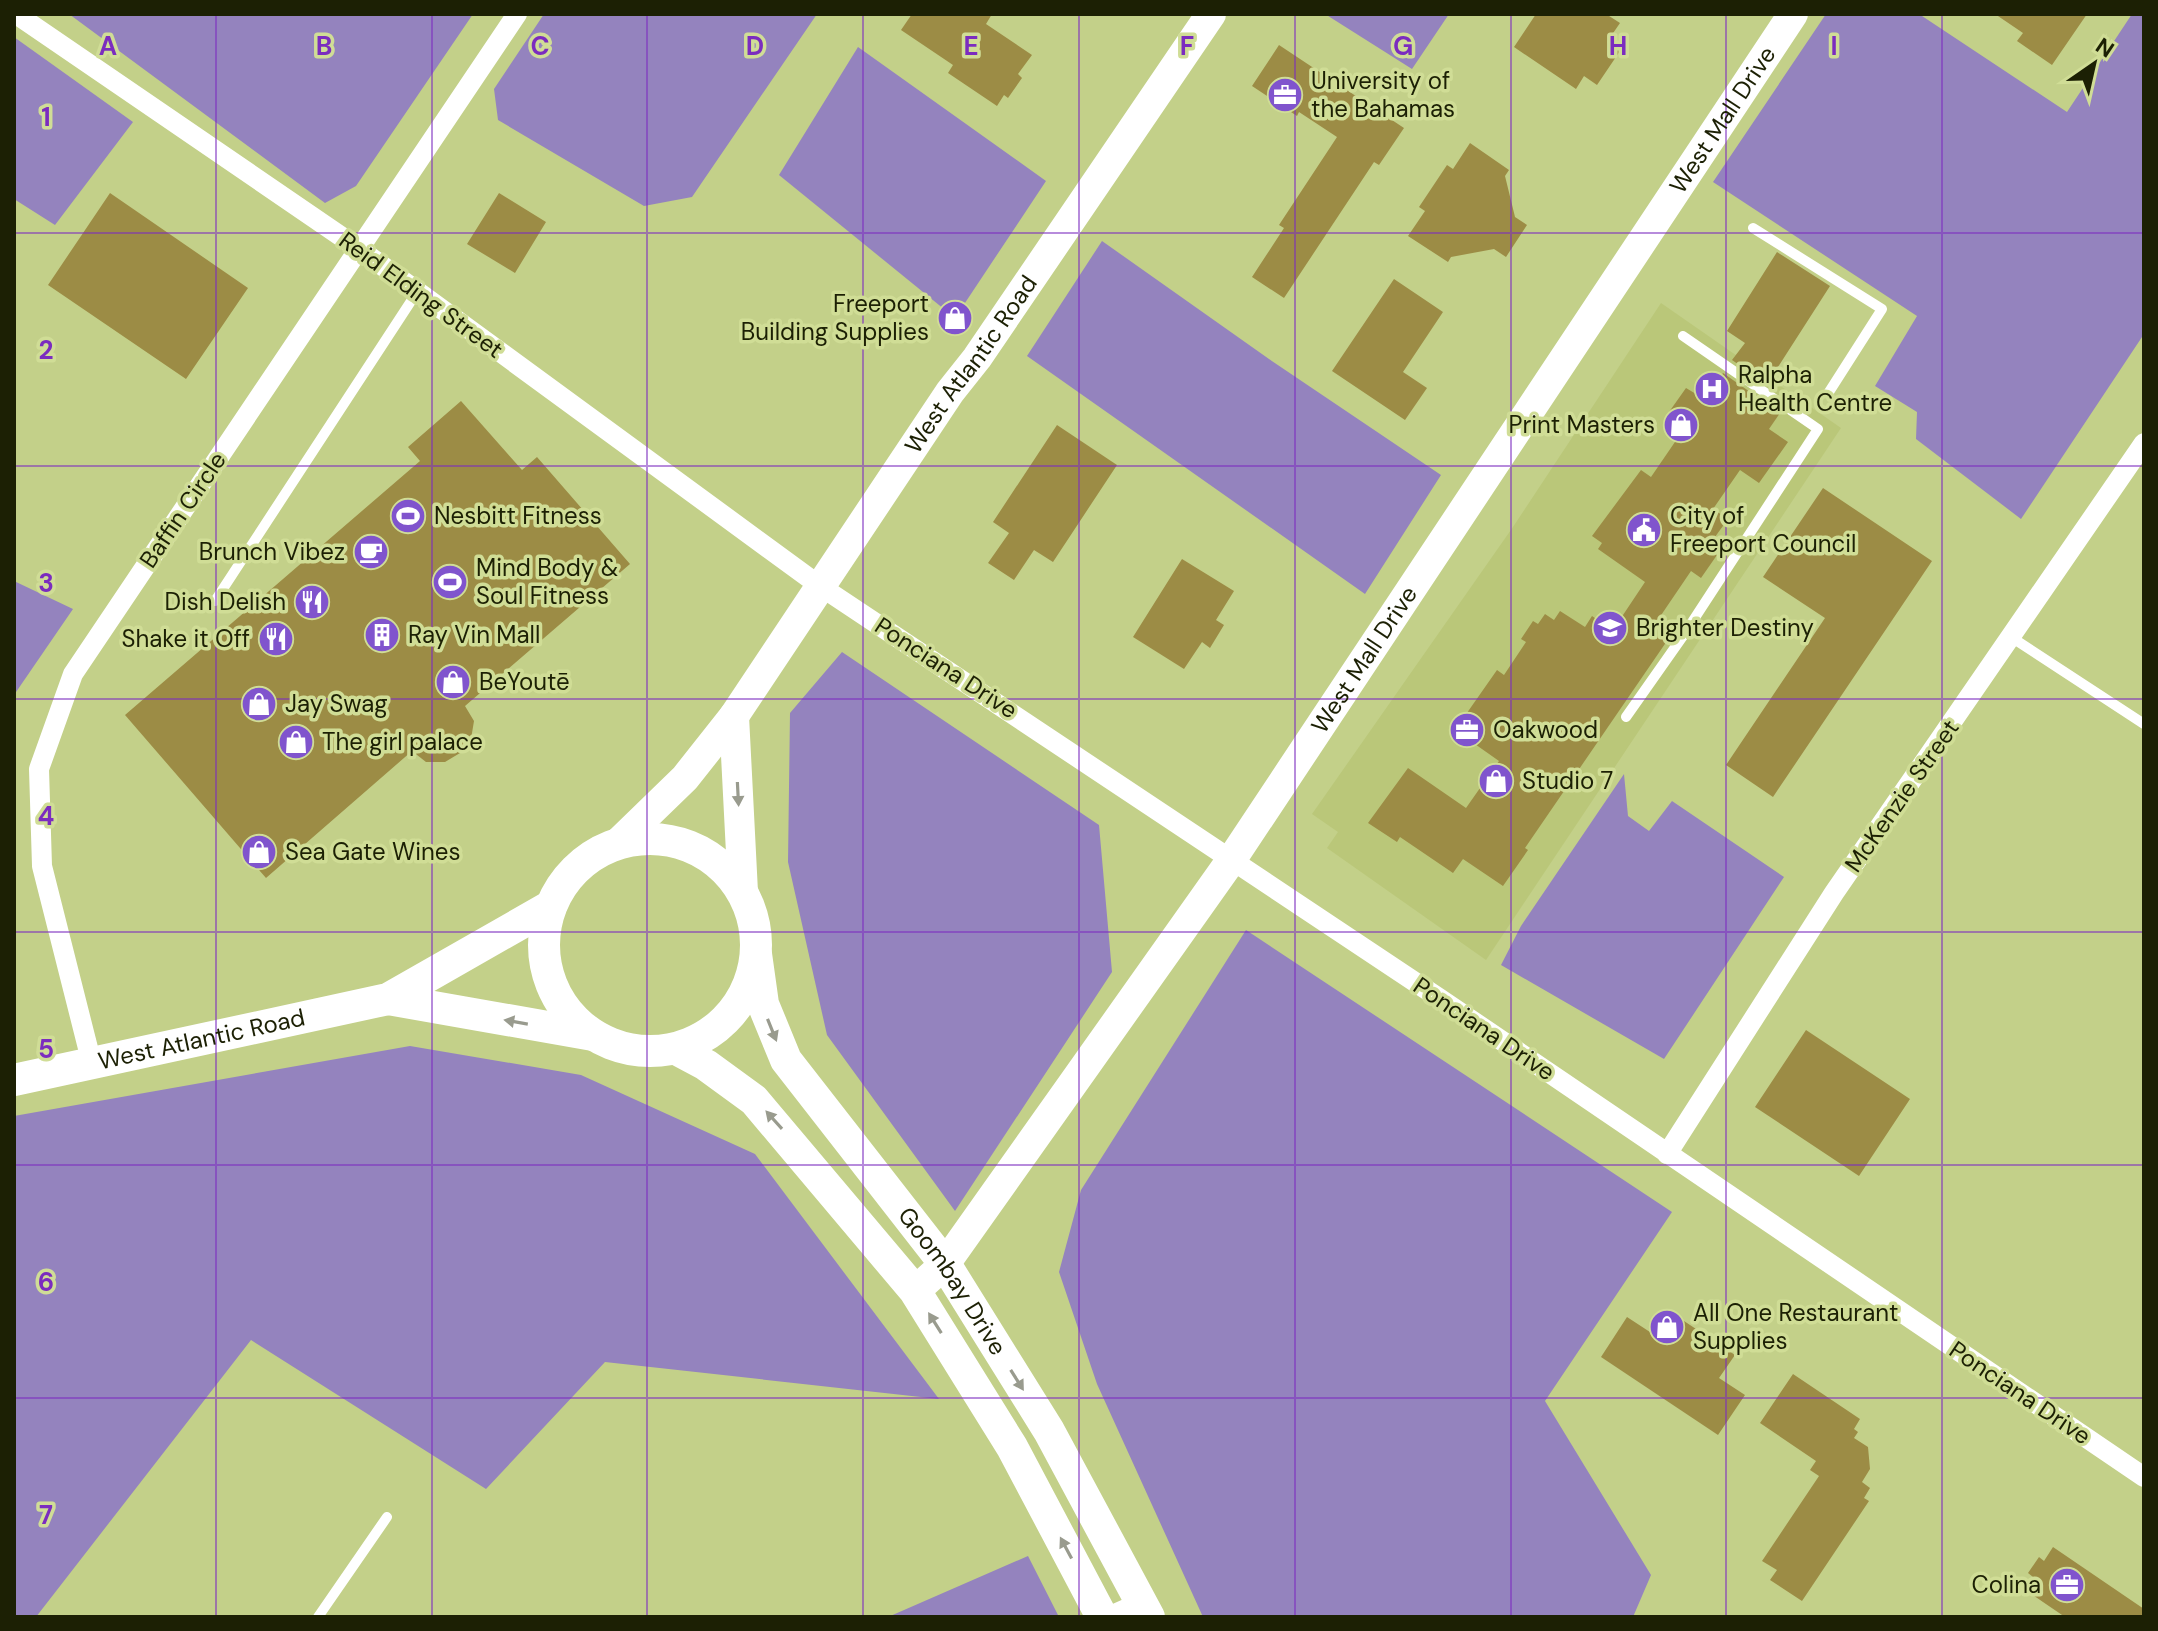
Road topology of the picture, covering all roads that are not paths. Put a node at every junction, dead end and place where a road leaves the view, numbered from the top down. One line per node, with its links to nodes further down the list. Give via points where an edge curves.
1 (16, 14): 6 (street, Reid Elding Street)
2 (517, 14): 6 (street, Baffin Circle)
3 (1211, 14): 11 (street, West Atlantic Road)
4 (1793, 14): 18 (street, West Mall Drive)
5 (1753, 228): 9 (lane, via 1882,309)
6 (358, 248): 7 (street, Reid Elding Street); 25 (street, Baffin Circle, via 73,674 39,769 42,866)
7 (417, 292): 11 (street, Reid Elding Street); 12 (lane)
8 (1683, 336): 15 (lane, via 1818,429)
9 (1829, 392)
10 (2144, 443): 13 (street, McKenzie Street)
11 (820, 586): 14 (street, West Atlantic Road); 18 (street, Ponciana Drive)
12 (215, 601)
13 (2011, 637): 16 (lane); 27 (street, McKenzie Street, via 1834,893)
14 (734, 716): 17 (street, West Atlantic Road, via 685,778); 19 (street, one-way to 19)
15 (1626, 717)
16 (2144, 724)
17 (617, 844): 19 (main road, via 646,839 701,852); 20 (main road, via 577,868)
18 (1232, 859): 27 (street, Ponciana Drive); 28 (street, West Mall Drive)
19 (743, 892): 21 (main road, via 754,922)
20 (551, 906): 22 (main road, West Atlantic Road); 23 (main road, via 543,942 549,978 566,1010)
21 (756, 954): 24 (main road, via 749,986 732,1014 706,1036); 28 (main road, Goombay Drive, one-way to 28, via 763,1004 786,1060)
22 (388, 999): 23 (main road, West Atlantic Road, one-way to 22); 25 (main road, West Atlantic Road)
23 (593, 1035): 24 (main road, via 647,1052)
24 (676, 1049): 29 (main road, Goombay Drive, one-way to 24, via 772,1118 735,1084)
25 (92, 1064): 26 (main road, West Atlantic Road)
26 (14, 1080)
27 (1667, 1154): 30 (street, Ponciana Drive)
28 (945, 1264): 29 (street, West Mall Drive); 32 (main road, Goombay Drive, one-way to 32, via 1049,1431)
29 (915, 1291): 34 (main road, Goombay Drive, one-way to 29, via 1012,1447)
30 (2144, 1477)
31 (387, 1517): 33 (lane)
32 (1146, 1610): 34 (street)
33 (318, 1617)
34 (1105, 1617)

